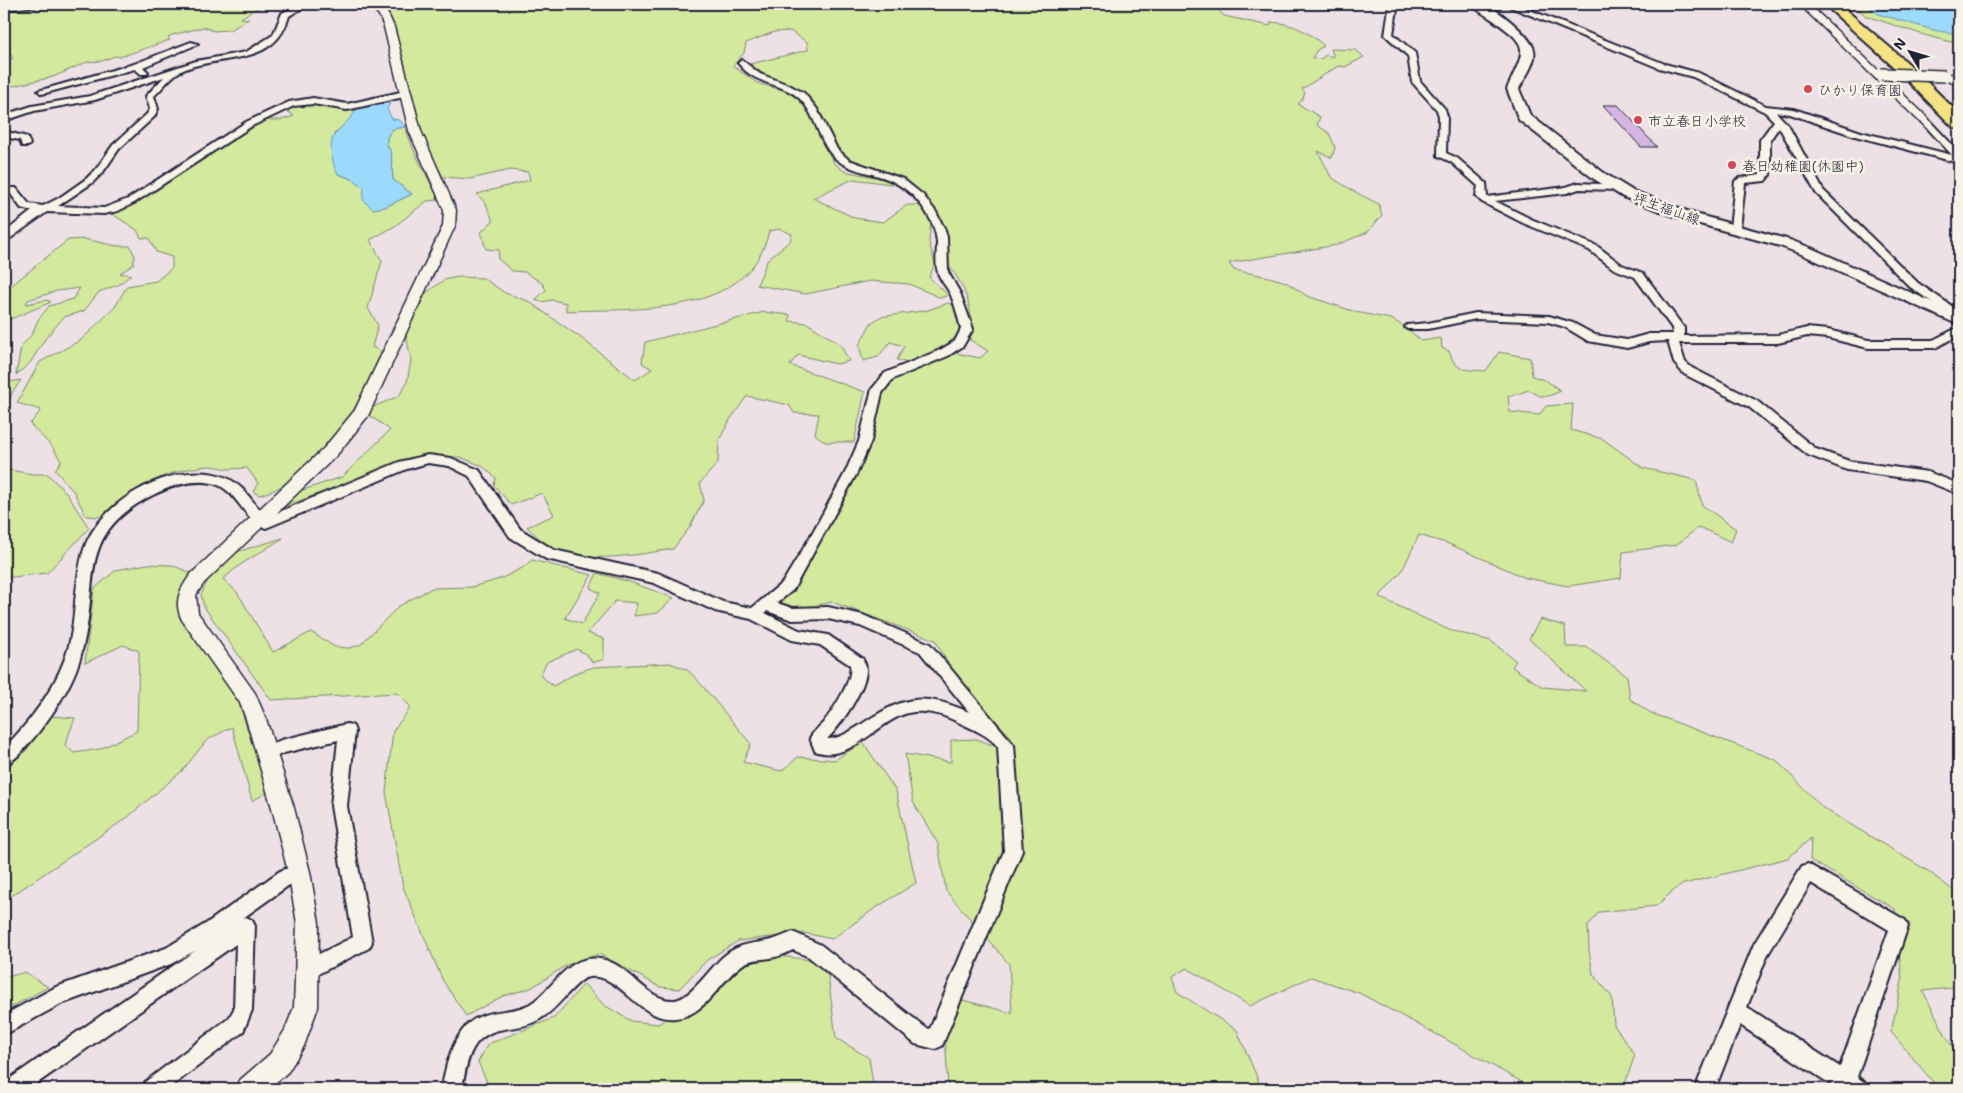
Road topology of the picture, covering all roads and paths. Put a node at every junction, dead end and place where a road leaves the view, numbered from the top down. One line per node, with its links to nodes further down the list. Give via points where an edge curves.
1 (35, 4): 11 (street)
2 (305, 4): 15 (street, via 285,15 276,37 257,50)
3 (373, 4): 20 (street, via 383,14 388,27)
4 (1397, 4): 34 (street, via 1393,8 1390,35 1412,56 1416,82 1441,109 1441,154 1454,160 1483,185 1481,196)
5 (1477, 4): 32 (main road, 坪生福山線, via 1506,24 1529,50 1512,89 1524,117 1599,176)
6 (1490, 4): 7 (street)
7 (1510, 4): 21 (street, via 1653,63 1696,76)
8 (1804, 4): 16 (street)
9 (1832, 4): 28 (highway)
10 (1844, 4): 22 (highway)
11 (4, 8)
12 (194, 44): 14 (street)
13 (742, 63): 45 (street, via 761,80 791,89 810,103 837,155 848,164 908,186 934,217 941,233 940,258 945,278 958,301 967,329 959,343 944,353 889,376 876,392 865,441 851,473 788,586)
14 (138, 66): 17 (street); 19 (street)
15 (175, 70): 17 (street); 35 (street, via 150,96 154,109 151,115 116,146 100,170)
16 (1879, 73): 18 (street, bridge); 26 (street)
17 (150, 78): 23 (street, via 92,98)
18 (1954, 78)
19 (42, 91)
20 (405, 94): 35 (street, via 347,107 313,101 292,104 242,128 114,209 104,212); 44 (street, via 415,130 450,210 449,226 362,412 330,452)
21 (1764, 108): 27 (street, via 1773,112); 31 (street, via 1791,111 1858,134)
22 (1959, 109)
23 (20, 113): 24 (street); 25 (street)
24 (4, 114)
25 (4, 118)
26 (1923, 118): 31 (street)
27 (1778, 122): 36 (street, via 1765,140 1765,175 1762,179 1740,181); 38 (street, via 1787,131 1819,191 1914,285)
28 (1959, 123)
29 (4, 134): 30 (street, via 24,139)
30 (25, 144)
31 (1959, 158)
32 (1618, 187): 34 (street, via 1578,186); 36 (main road, 坪生福山線, via 1661,207)
33 (13, 190): 35 (street, via 25,206)
34 (1485, 200): 42 (street, via 1593,248 1618,267 1638,275 1678,328)
35 (45, 209): 37 (street)
36 (1734, 229): 39 (main road, 坪生福山線, via 1806,250)
37 (4, 238)
38 (1959, 316)
39 (1959, 320)
40 (1411, 326): 42 (street, via 1496,316 1548,319 1592,338 1618,343)
41 (1959, 330): 42 (street, via 1935,344 1868,344 1816,332 1778,340)
42 (1679, 338): 43 (street, via 1673,342 1680,363 1688,371 1752,404 1812,452 1847,465 1928,477)
43 (1959, 489)
44 (260, 519): 45 (street, via 266,523 404,465 428,459 451,462 474,473 516,533 552,555 640,573 720,607); 47 (street, via 198,578 184,603 248,700); 48 (street, via 229,485 216,479 198,477 150,490 113,514 100,527 93,541 87,561 79,633 62,684 47,708)
45 (760, 610): 46 (street, via 792,614 828,613 863,621 925,648); 46 (street, via 797,636 823,639 857,662 859,670 854,685 830,726 818,738 821,746 829,748 849,740 896,711 916,705 945,708)
46 (995, 732): 57 (street, via 1006,745 1013,851 934,1039 922,1037 815,950 793,940 775,948 744,953 732,960 689,1004 677,1009 652,1004 638,995 616,972 587,967 574,972 544,1005 532,1013 495,1020 481,1026 468,1038 458,1058)
47 (266, 754): 49 (street); 50 (street, via 281,747 347,731 339,806 363,942)
48 (4, 758)
49 (299, 872): 50 (street, via 308,923); 52 (street, via 286,877 171,955 56,996)
50 (308, 970): 56 (street, via 306,1007 296,1037 279,1063)
51 (1736, 1011): 53 (street); 53 (street, via 1760,950 1808,872 1899,926); 58 (street)
52 (4, 1025)
53 (1851, 1085)
54 (12, 1089): 55 (street, via 246,926 243,1010 236,1025)
55 (152, 1089)
56 (250, 1089)
57 (452, 1089)
58 (1705, 1089)

